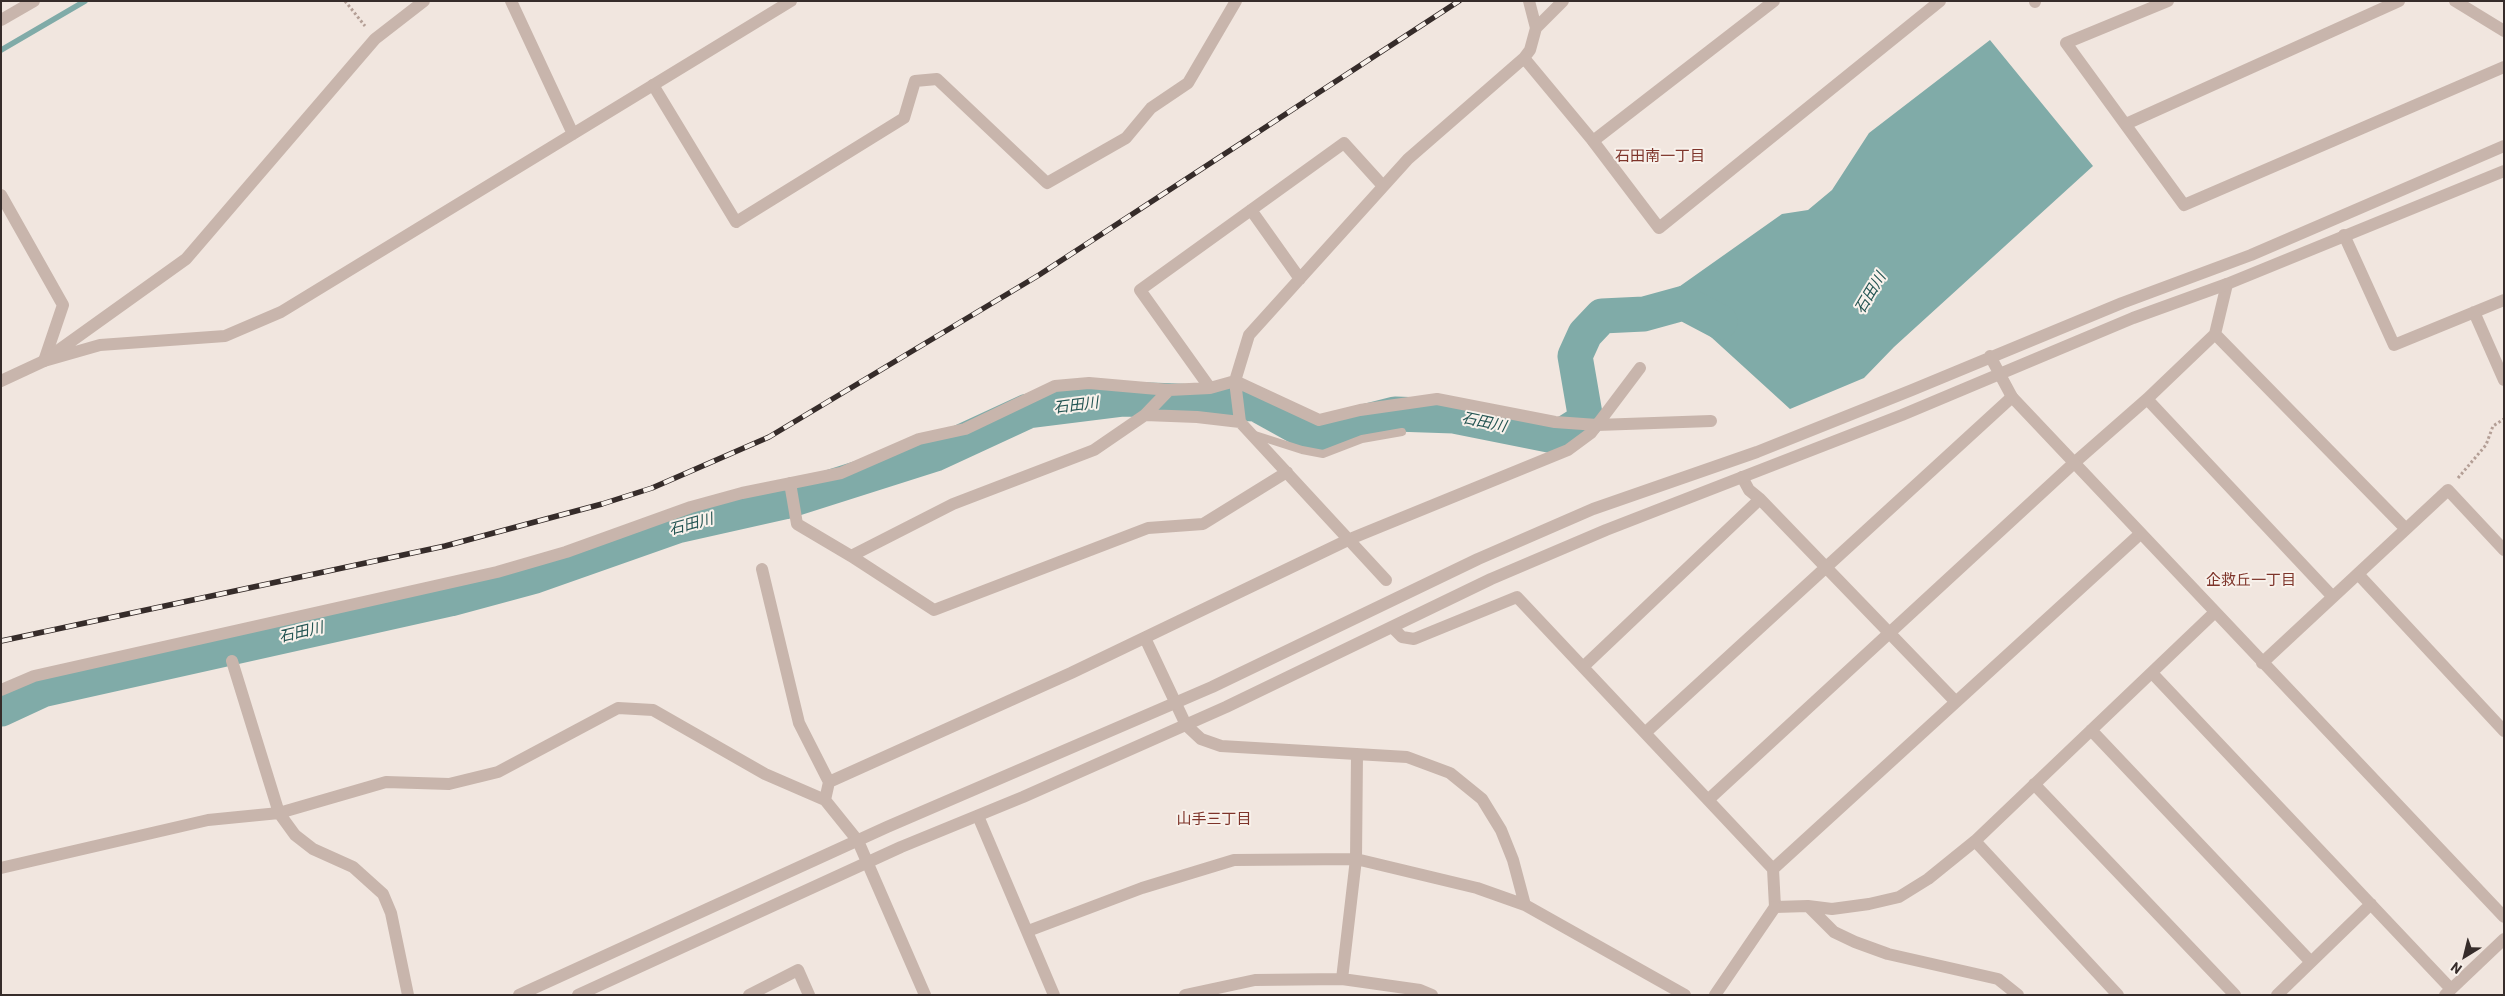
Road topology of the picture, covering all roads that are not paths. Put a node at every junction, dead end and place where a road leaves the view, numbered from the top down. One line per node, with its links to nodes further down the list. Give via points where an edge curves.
1 (34, 1): 13 (street)
2 (424, 1): 34 (street, via 375,38 186,259)
3 (511, 1): 20 (street)
4 (791, 1): 18 (street)
5 (1236, 1): 18 (street, via 1188,83 1151,108 1126,138 1047,183 937,79 915,81 904,118 736,222)
6 (1528, 1): 14 (street)
7 (1563, 1): 14 (street)
8 (1774, 1): 21 (street)
9 (1940, 1): 21 (street, via 1660,228)
10 (2399, 1): 19 (street)
11 (2455, 1): 15 (street)
12 (2162, 3): 19 (street, via 2066,43)
13 (1, 20)
14 (1536, 28): 16 (street, via 1530,50)
15 (2504, 31)
16 (1524, 58): 21 (street); 24 (street, via 1408,159)
17 (2504, 67): 19 (street, via 2184,205)
18 (653, 85): 20 (street)
19 (2126, 124)
20 (572, 134): 34 (street, via 281,312 224,336 100,345)
21 (1593, 141)
22 (2504, 146): 33 (street, via 2251,254)
23 (2504, 171): 27 (street)
24 (1383, 186): 26 (street, via 1344,143); 28 (street)
25 (1, 195): 34 (street, via 63,305)
26 (1251, 210): 28 (street); 40 (street, via 1140,290)
27 (2344, 235): 29 (street); 31 (street, via 2394,345)
28 (1300, 279): 39 (street, via 1249,335)
29 (2227, 284): 32 (street); 36 (street, via 2133,318)
30 (2504, 300): 31 (street)
31 (2474, 312): 37 (street)
32 (2215, 334): 43 (street); 55 (street)
33 (1990, 356): 36 (street); 75 (street, via 1757,452 1584,513 1478,559)
34 (44, 361): 38 (street)
35 (1640, 368): 47 (street)
36 (1999, 376): 42 (street); 52 (street)
37 (2504, 380)
38 (1, 381)
39 (1235, 381): 40 (street); 46 (street); 47 (street, via 1319,420 1360,410 1437,399 1555,422)
40 (1210, 388): 41 (street)
41 (1169, 390): 44 (street); 53 (street, via 1089,383 1055,386 965,430 920,439 841,473)
42 (2012, 397): 50 (street); 60 (street)
43 (2147, 399): 50 (street); 64 (street)
44 (1145, 416): 46 (street); 59 (street, via 1094,450 953,504)
45 (1711, 421): 47 (street)
46 (1240, 422): 49 (street)
47 (1597, 424): 57 (street, via 1568,450)
48 (1402, 432): 49 (lane, via 1362,439 1324,454)
49 (1251, 434): 51 (street)
50 (2074, 463): 56 (street); 67 (street)
51 (1287, 472): 57 (street); 59 (street, via 1203,524 1148,528 934,610)
52 (1742, 477): 54 (street, via 1748,490); 66 (street, via 1553,552)
53 (790, 484): 59 (street, via 797,524); 73 (street, via 690,507 566,552 497,572 34,676)
54 (1760, 499): 60 (street); 71 (street)
55 (2405, 528): 58 (street, via 2448,490); 62 (street)
56 (2140, 534): 65 (street); 74 (street)
57 (1350, 539): 63 (street); 68 (street)
58 (2504, 550)
59 (851, 556)
60 (1825, 568): 67 (street); 79 (street)
61 (762, 569): 81 (street, via 799,723)
62 (2358, 574): 64 (street); 78 (street)
63 (1386, 580)
64 (2332, 596): 70 (street)
65 (2214, 613): 70 (street); 72 (street)
66 (1393, 628): 71 (street, via 1402,637 1414,639 1517,597); 76 (street)
67 (1889, 633): 74 (street); 84 (street)
68 (1145, 638): 75 (street); 81 (street)
69 (232, 661): 85 (street)
70 (2262, 663): 97 (street)
71 (1583, 667): 79 (street)
72 (2152, 672): 77 (street); 94 (street)
73 (1, 690)
74 (1956, 702): 92 (street)
75 (1176, 703): 76 (street); 87 (street)
76 (1186, 725): 80 (street, via 1201,739 1221,746); 86 (street)
77 (2091, 730): 82 (street); 100 (street)
78 (2504, 731)
79 (1645, 733): 84 (street)
80 (1357, 754): 89 (street); 93 (street, via 1416,760 1450,773 1482,799 1513,860)
81 (828, 782): 83 (street)
82 (2034, 784): 88 (street); 117 (street)
83 (826, 800): 85 (street, via 765,774 653,710 618,708 498,772 449,784 386,782); 87 (street)
84 (1708, 800): 92 (street)
85 (279, 813): 91 (street, via 208,820); 104 (street, via 295,835 313,849 353,867 383,894 391,913)
86 (978, 816): 90 (street, via 900,847); 98 (street)
87 (858, 841): 90 (street); 105 (street)
88 (1975, 841): 95 (street, via 1928,879 1899,897 1832,910); 116 (street)
89 (1356, 859): 93 (street, via 1478,888); 98 (street, via 1234,860 1142,888); 101 (street)
90 (868, 864): 106 (street); 109 (street)
91 (1, 868)
92 (1773, 869): 96 (street)
93 (1525, 904): 113 (street)
94 (2371, 904): 100 (street); 103 (street)
95 (1808, 906): 96 (street); 115 (street, via 1834,932 1855,942 1888,954 1998,978)
96 (1775, 907): 114 (street)
97 (2504, 917)
98 (1028, 931): 110 (street)
99 (2504, 940): 103 (street)
100 (2311, 962): 118 (street)
101 (1342, 980): 102 (street); 111 (street, via 1255,980)
102 (1419, 992): 112 (street)
103 (2448, 992)
104 (408, 995)
105 (519, 995)
106 (578, 995)
107 (749, 995): 108 (street, via 798,970)
108 (809, 995)
109 (925, 995)
110 (1054, 995)
111 (1185, 995)
112 (1432, 995)
113 (1685, 995)
114 (1715, 995)
115 (2018, 995)
116 (2118, 995)
117 (2235, 995)
118 (2277, 995)

